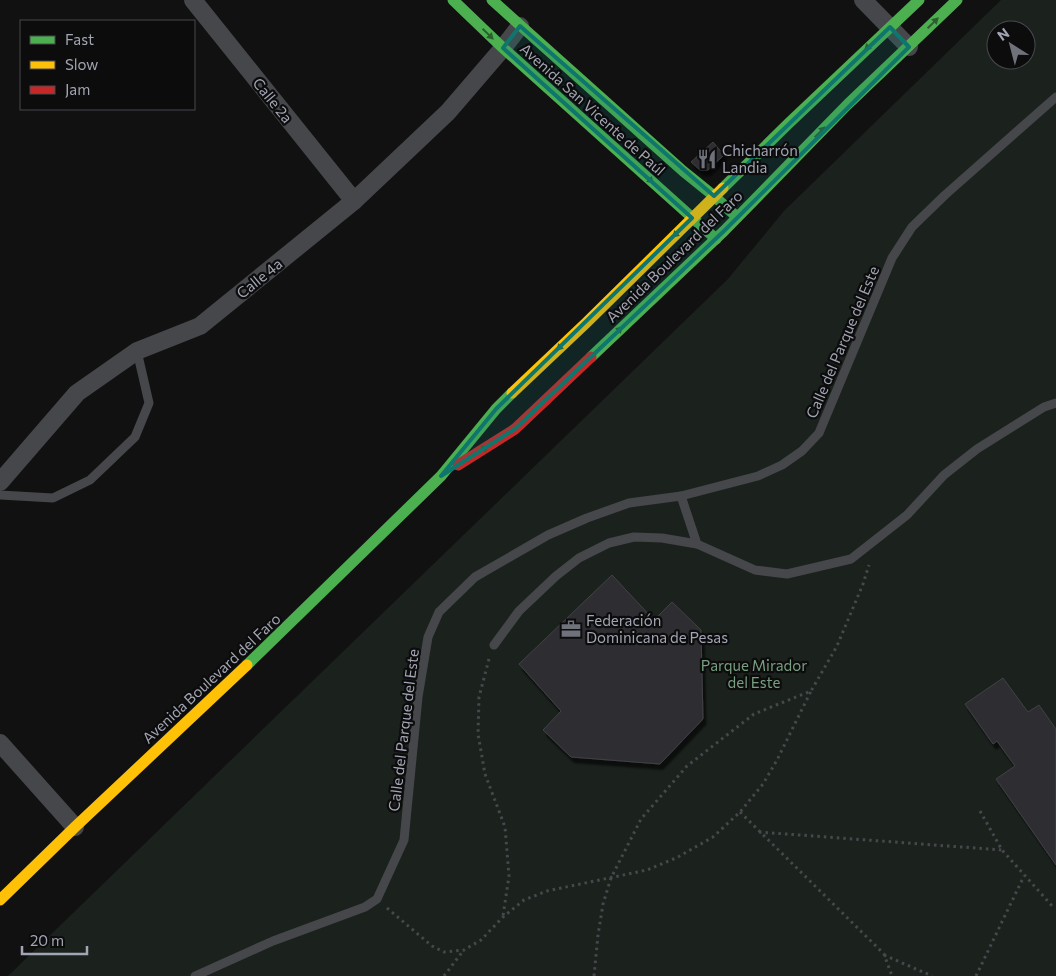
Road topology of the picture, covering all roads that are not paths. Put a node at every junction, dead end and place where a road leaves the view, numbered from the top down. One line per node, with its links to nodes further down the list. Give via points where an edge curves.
1 (193, 0): 13 (street, Calle 2a)
2 (453, 0): 10 (street, Avenida San Vicente de Paúl, one-way to 10)
3 (492, 0): 7 (street, Avenida San Vicente de Paúl)
4 (863, 0): 8 (street)
5 (919, 0): 8 (street, Avenida Boulevard del Faro)
6 (958, 0): 9 (street, Avenida Boulevard del Faro, one-way to 6)
7 (520, 26): 10 (street, Calle 4a); 12 (street, Avenida San Vicente de Paúl)
8 (890, 27): 9 (street); 12 (street, Avenida Boulevard del Faro, one-way to 12)
9 (909, 47): 14 (street, Avenida Boulevard del Faro, one-way to 9)
10 (503, 48): 13 (street, Calle 4a, via 448,112); 15 (street, Avenida San Vicente de Paúl, one-way to 15)
11 (1056, 97): 22 (lane, Calle del Parque del Este, via 912,227 892,258 819,432 802,451 758,476)
12 (714, 196): 14 (street, Avenida San Vicente de Paúl); 15 (street, Avenida Boulevard del Faro)
13 (354, 201): 17 (street, Calle 4a, via 200,326)
14 (737, 217): 16 (street, Avenida Boulevard del Faro)
15 (692, 218): 16 (street, Avenida San Vicente de Paúl); 19 (street, Avenida Boulevard del Faro, one-way to 19, via 496,409)
16 (716, 239): 19 (street, Avenida Boulevard del Faro, one-way to 16, via 515,429)
17 (137, 351): 20 (street, Calle 4a, via 77,393); 21 (lane, via 150,403 135,437 90,480 54,498)
18 (1056, 403): 23 (lane, via 1044,407 977,449 944,475 907,515 851,559 787,574 755,570)
19 (441, 476): 26 (street, Avenida Boulevard del Faro, via 268,645)
20 (0, 482)
21 (0, 495)
22 (681, 496): 23 (lane); 28 (lane, Calle del Parque del Este, via 629,503 548,535 476,577 439,612 428,637 418,696 404,840 377,899 365,907 273,941)
23 (697, 544): 24 (lane, via 634,537 609,543 579,558 556,576 519,611)
24 (494, 645)
25 (0, 743): 26 (street)
26 (74, 827): 27 (street, Avenida Boulevard del Faro)
27 (0, 900)
28 (195, 976)

